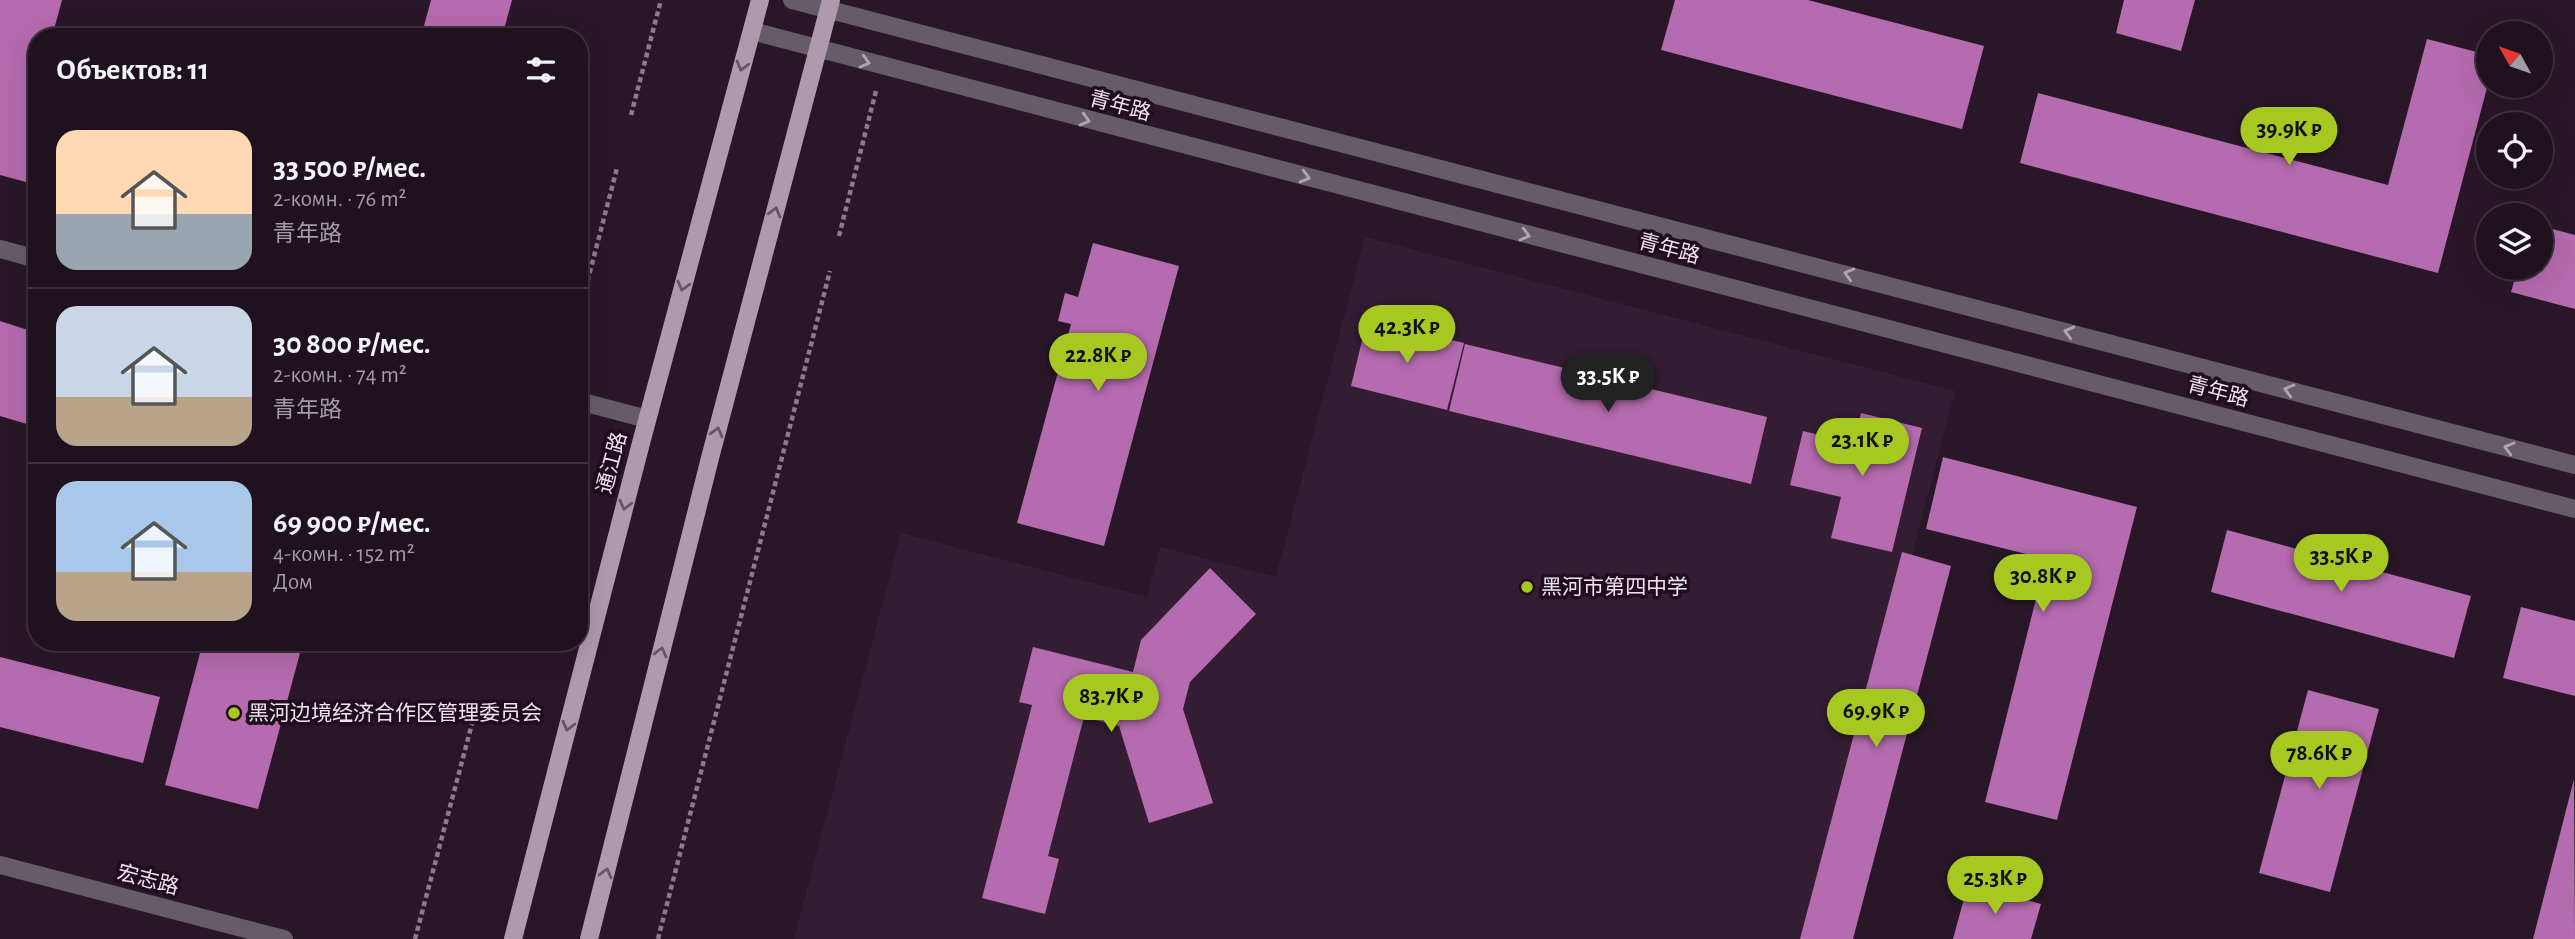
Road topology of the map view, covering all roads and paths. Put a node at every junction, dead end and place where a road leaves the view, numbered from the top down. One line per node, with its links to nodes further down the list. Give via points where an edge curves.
1 (661, 0): 8 (path)
2 (760, 0): 5 (main road, 通江路)
3 (792, 0): 4 (street, 青年路)
4 (830, 4): 6 (main road); 17 (street, 青年路, one-way to 4)
5 (752, 31): 6 (street, 青年路); 16 (main road, 通江路, one-way to 16)
6 (818, 49): 7 (street, 青年路, one-way to 7); 26 (main road, one-way to 6)
7 (883, 67): 10 (path); 18 (street, 青年路, one-way to 18)
8 (631, 115)
9 (617, 168): 14 (path)
10 (839, 236)
11 (0, 249): 12 (street)
12 (28, 257)
13 (830, 271): 27 (path)
14 (588, 279)
15 (588, 403): 16 (street)
16 (647, 419): 19 (main road, 通江路, one-way to 19)
17 (2575, 466)
18 (2575, 509)
19 (588, 648)
20 (587, 651): 25 (main road, 通江路, one-way to 25)
21 (478, 701): 24 (path)
22 (0, 865): 23 (street, 宏志路)
23 (284, 939)
24 (415, 939)
25 (513, 939)
26 (589, 939)
27 (658, 939)

